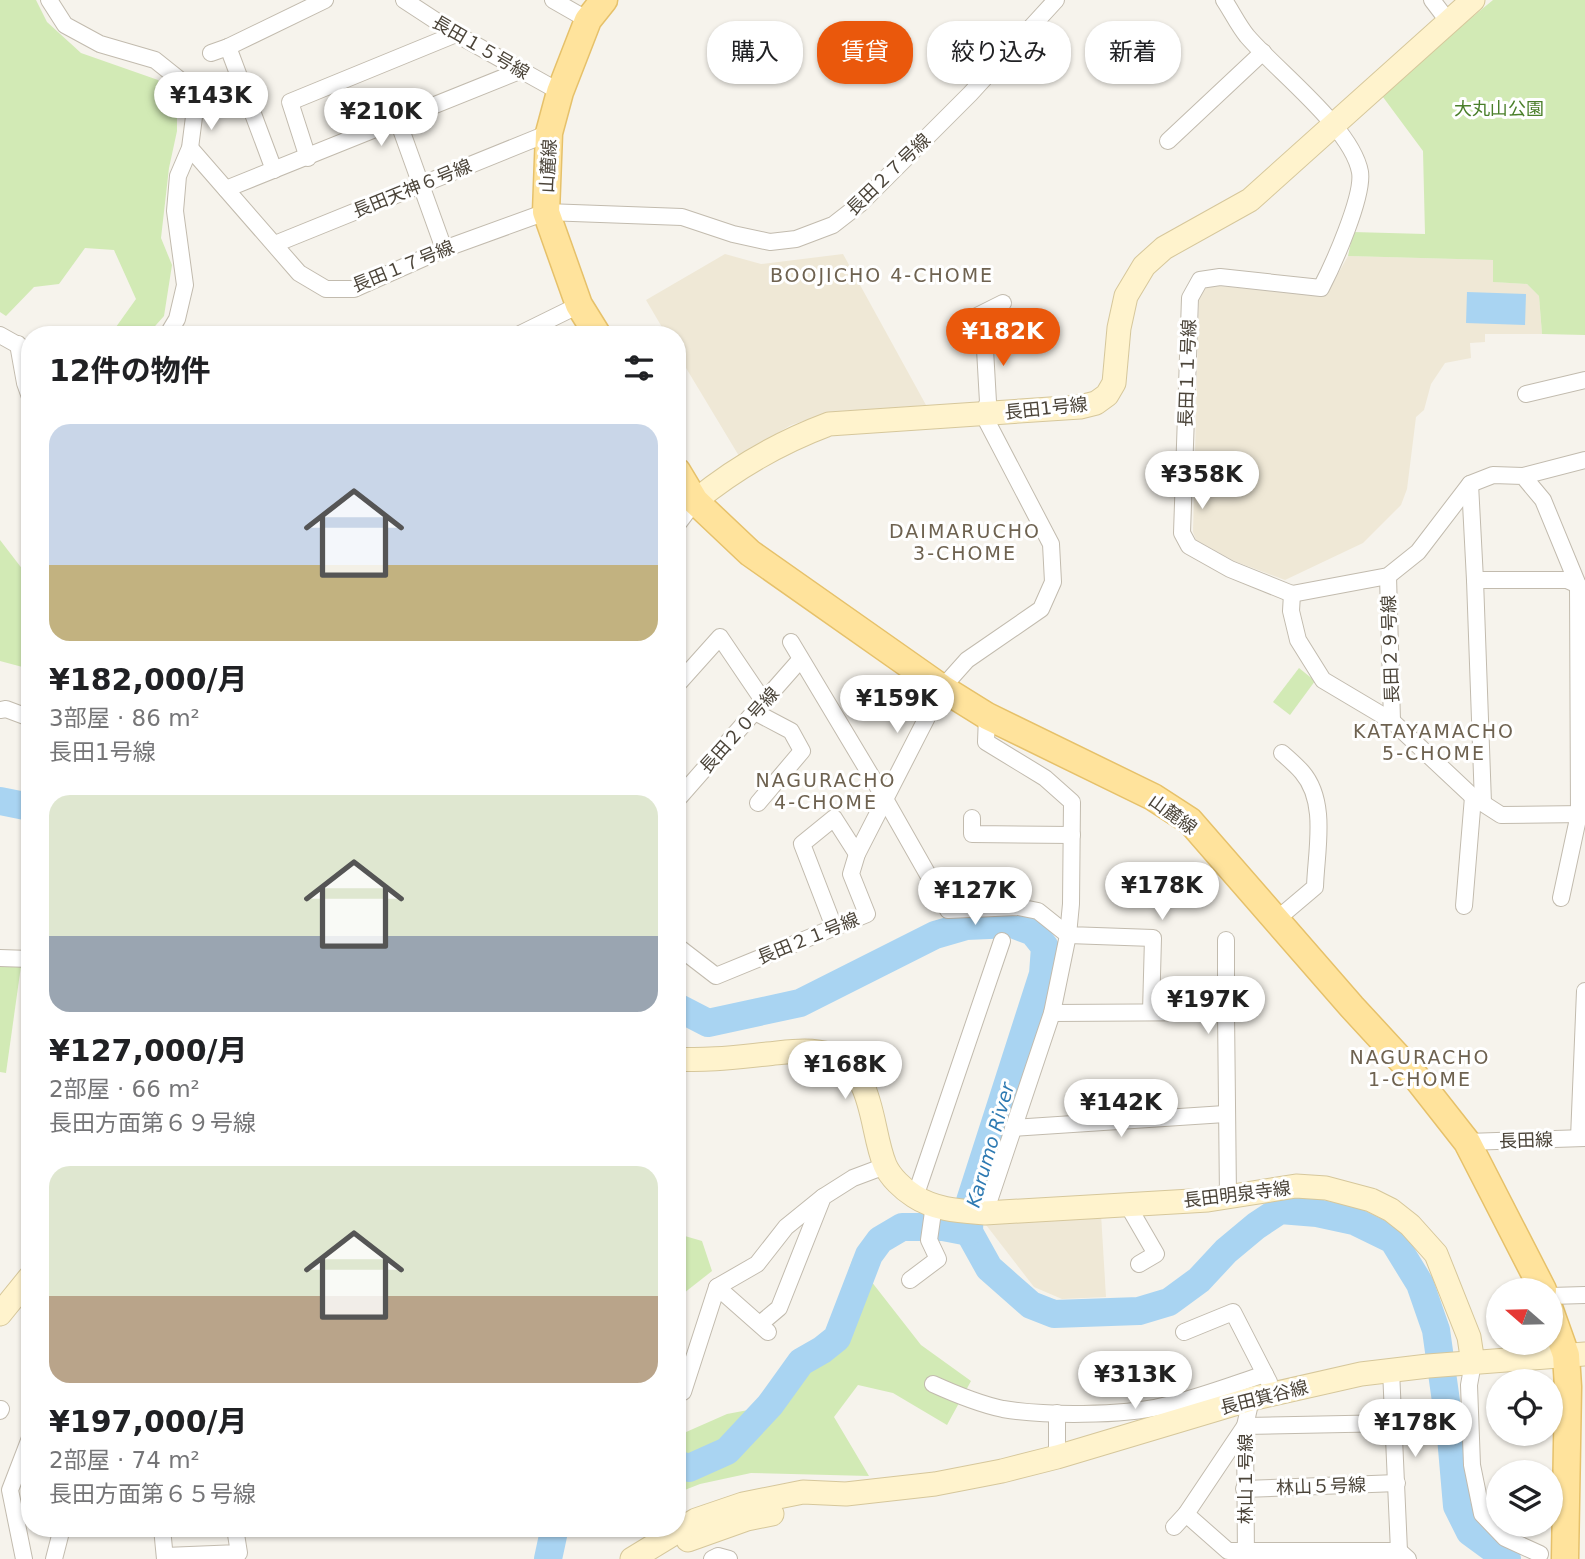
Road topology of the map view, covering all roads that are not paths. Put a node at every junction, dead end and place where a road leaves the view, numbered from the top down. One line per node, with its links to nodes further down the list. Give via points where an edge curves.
1 (49, 0): 21 (street, via 65,25 100,44 155,60 180,80 195,109)
2 (325, 0): 12 (street)
3 (404, 0): 11 (street, 長田１５号線)
4 (553, 0): 9 (street)
5 (1056, 0): 26 (street, 長田２７号線, via 970,94 833,225 796,239 770,242 682,217)
6 (1224, 0): 13 (street)
7 (1432, 0): 10 (street)
8 (1473, 0): 10 (street, 長田1号線)
9 (596, 10): 16 (main road, 山麓線)
10 (1448, 21): 18 (street, 長田1号線)
11 (456, 34): 15 (street, 長田１５号線); 22 (street, via 290,102)
12 (228, 47): 14 (street); 23 (street)
13 (1263, 52): 18 (street); 20 (street)
14 (211, 53)
15 (522, 70): 16 (street, 長田１５号線); 17 (street)
16 (560, 92): 19 (main road, 山麓線)
17 (398, 121): 22 (street); 24 (street)
18 (1334, 126): 40 (street, 長田1号線, via 1250,200 1164,248 1144,266 1126,296 1114,383 1107,395 1080,407); 50 (street, 長田１１号線, via 1361,173 1356,200 1321,288 1220,277 1200,280 1190,298 1182,533 1189,546 1230,569)
19 (549, 133): 24 (street, 長田天神６号線); 26 (main road, 山麓線)
20 (1168, 142)
21 (190, 148): 25 (street, 長田１７号線); 32 (street, via 178,176 175,211 184,285)
22 (308, 158): 23 (street)
23 (274, 170): 25 (street)
24 (421, 185): 27 (street, 長田天神６号線); 28 (street)
25 (226, 189): 27 (street, 長田１７号線)
26 (545, 212): 28 (street, 長田１７号線); 30 (main road, 山麓線)
27 (275, 244): 28 (street, 長田１７号線, via 299,273 326,289 354,289)
28 (444, 249)
29 (1003, 303): 31 (street)
30 (579, 305): 33 (street); 34 (main road, 山麓線)
31 (983, 314): 35 (street); 40 (street, via 988,402)
32 (172, 326)
33 (538, 326)
34 (592, 326)
35 (957, 326)
36 (0, 335): 37 (street)
37 (21, 347)
38 (1585, 380): 39 (street)
39 (1526, 394)
40 (983, 414): 45 (street, 長田1号線, via 829,424 797,436); 55 (street, 長田２１号線, via 1051,544 1053,582 1041,609 967,660)
41 (1585, 460): 42 (street)
42 (1523, 476): 43 (street, via 1493,475); 49 (street, via 1543,500)
43 (1470, 484): 47 (street, via 1418,552); 48 (street)
44 (686, 486): 45 (main road, 山麓線)
45 (695, 501): 46 (street); 55 (main road, 山麓線, via 750,553)
46 (686, 513)
47 (1388, 576): 50 (street); 60 (street, 長田２９号線)
48 (1475, 580): 49 (street); 64 (street)
49 (1581, 582): 54 (street)
50 (1292, 594): 60 (street, via 1298,640 1322,680)
51 (790, 642): 52 (street)
52 (800, 660): 56 (street, 長田２０号線); 63 (street)
53 (686, 675): 56 (street, via 720,637)
54 (1581, 676): 66 (street)
55 (942, 688): 59 (main road, 山麓線); 63 (street, 長田２１号線)
56 (760, 707): 62 (street, 長田２０号線); 65 (street, via 791,731 802,751)
57 (0, 710): 58 (street)
58 (21, 715)
59 (987, 716): 68 (street, via 986,742 1045,778 1073,802); 72 (main road, 山麓線, via 1153,797 1189,821)
60 (1392, 721): 64 (street)
61 (1282, 753): 72 (street, via 1313,790 1318,813 1314,887)
62 (686, 790)
63 (885, 799): 69 (street, 長田２１号線); 74 (street, via 948,910 1018,907 1038,911)
64 (1478, 800): 66 (street, via 1501,815); 71 (street)
65 (758, 803)
66 (1582, 814): 70 (street)
67 (972, 818): 68 (street, via 972,834)
68 (1072, 835): 74 (street)
69 (857, 854): 73 (street, 長田２１号線, via 851,874 867,914); 73 (street, via 834,818 802,844)
70 (1561, 898)
71 (1464, 906)
72 (1276, 920): 88 (main road, 山麓線, via 1412,1072)
73 (834, 927): 77 (street, 長田２１号線, via 716,976)
74 (1068, 935): 81 (street, via 1153,938); 83 (street)
75 (1226, 940): 82 (street)
76 (1002, 941): 94 (street)
77 (686, 953)
78 (0, 958): 79 (street)
79 (21, 959)
80 (1585, 990): 87 (street)
81 (1152, 1012): 82 (street); 83 (street)
82 (1226, 1012): 85 (street)
83 (1052, 1013): 86 (street)
84 (686, 1059): 89 (street, via 805,1050 834,1056 863,1084)
85 (1226, 1114): 86 (street); 91 (street)
86 (1013, 1128): 93 (street)
87 (1582, 1138): 88 (street, 長田線)
88 (1467, 1142): 96 (main road, 山麓線)
89 (886, 1166): 90 (street, via 853,1178); 94 (street)
90 (823, 1197): 98 (street, via 786,1227 757,1264); 98 (street, via 779,1308 764,1328)
91 (1228, 1197): 92 (street, 長田明泉寺線); 106 (street, 長田明泉寺線, via 1296,1186 1326,1188 1391,1210 1436,1254 1469,1336)
92 (1127, 1204): 93 (street, 長田明泉寺線); 95 (street, via 1156,1254)
93 (985, 1213): 94 (street, 長田明泉寺線)
94 (933, 1214): 97 (street, via 929,1240 938,1259)
95 (1139, 1264)
96 (1537, 1278)
97 (910, 1280)
98 (717, 1287): 108 (street)
99 (21, 1288): 102 (street)
100 (1585, 1295): 101 (street)
101 (1563, 1296)
102 (0, 1314)
103 (1184, 1332): 110 (street, via 1233,1312)
104 (1563, 1333): 105 (main road)
105 (1575, 1355): 106 (street, 長田箕谷線); 115 (main road, via 1568,1387)
106 (1467, 1363): 107 (street, 長田箕谷線); 131 (street, via 1472,1465 1482,1514 1505,1538)
107 (1391, 1370): 110 (street, 長田箕谷線); 113 (street)
108 (686, 1383)
109 (933, 1384): 112 (street, via 1003,1409)
110 (1270, 1384): 111 (street, 長田箕谷線); 112 (street, via 1127,1412)
111 (1251, 1399): 114 (street, 林山１号線); 116 (street, 長田箕谷線)
112 (1057, 1412): 116 (street)
113 (1395, 1423): 114 (street); 118 (street)
114 (1245, 1426): 119 (street, 林山１号線); 122 (street)
115 (1576, 1436): 131 (main road)
116 (1057, 1457): 120 (street, 長田箕谷線, via 935,1484)
117 (21, 1461): 121 (street)
118 (1397, 1483): 119 (street, 林山５号線); 130 (street)
119 (1244, 1489): 129 (street, 林山１号線)
120 (846, 1494): 123 (street, 長田箕谷線, via 803,1492 743,1504); 136 (street, 長田箕谷線, via 712,1530)
121 (7, 1511): 133 (street)
122 (1186, 1514): 124 (street); 129 (street, via 1228,1552)
123 (686, 1526)
124 (1174, 1527)
125 (60, 1537): 134 (street)
126 (163, 1537): 132 (street)
127 (236, 1537): 132 (street, via 239,1553)
128 (668, 1537): 135 (street, 長田箕谷線)
129 (1245, 1555): 130 (street)
130 (1404, 1555)
131 (1553, 1556)
132 (165, 1558)
133 (24, 1559)
134 (54, 1559)
135 (632, 1559)
136 (651, 1559)
137 (712, 1559): 138 (street)
138 (729, 1559)

